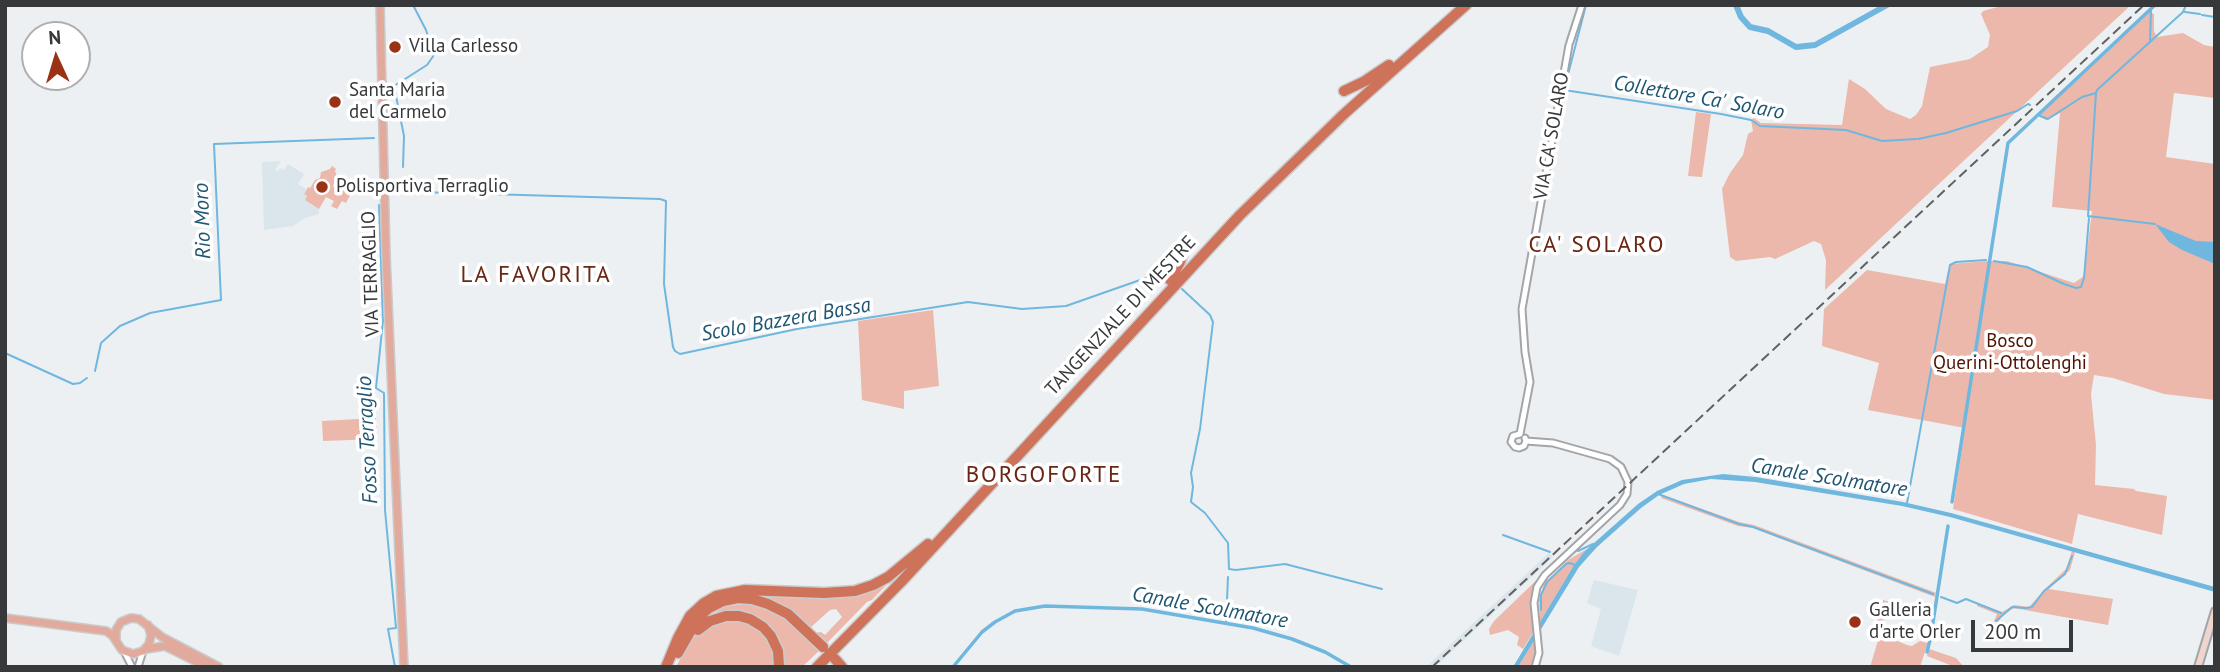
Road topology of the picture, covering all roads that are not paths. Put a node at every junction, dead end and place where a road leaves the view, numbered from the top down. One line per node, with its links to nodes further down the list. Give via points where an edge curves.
1 (380, 5): 29 (main road, VIA TERRAGLIO)
2 (1457, 5): 6 (highway, TANGENZIALE DI MESTRE)
3 (1466, 5): 5 (highway, TANGENZIALE DI MESTRE)
4 (1582, 5): 13 (street, VIA CA' SOLARO, via 1569,44 1524,292 1522,319 1530,382)
5 (1410, 54): 7 (highway); 10 (highway, TANGENZIALE DI MESTRE)
6 (1389, 65): 8 (highway); 12 (highway, TANGENZIALE DI MESTRE, via 1300,147)
7 (1385, 87)
8 (1344, 91)
9 (1248, 218): 10 (highway)
10 (1208, 248): 15 (highway, TANGENZIALE DI MESTRE)
11 (1184, 250): 12 (highway)
12 (1170, 280): 15 (highway, TANGENZIALE DI MESTRE)
13 (1520, 434): 14 (street); 14 (street, via 1512,438 1513,446 1522,447)
14 (1526, 441): 25 (street, via 1553,443 1610,459 1621,467 1628,482 1620,506 1542,579 1534,599 1539,653)
15 (935, 540): 23 (highway, TANGENZIALE DI MESTRE); 24 (highway, via 888,577 855,591 751,590 716,596 690,616); 31 (highway, TANGENZIALE DI MESTRE)
16 (2215, 611): 32 (main road)
17 (5, 616): 18 (main road, via 102,626); 20 (main road, via 104,631)
18 (120, 623): 19 (main road, via 133,618); 20 (main road)
19 (148, 625): 21 (main road, via 151,638); 28 (main road)
20 (116, 641): 22 (main road)
21 (144, 650): 22 (main road); 26 (street); 27 (main road, via 169,647)
22 (124, 651): 26 (street)
23 (828, 660): 24 (highway, via 781,614 736,602 718,607 700,620)
24 (670, 665): 30 (highway, via 702,626 734,615 769,632)
25 (1535, 666)
26 (135, 667)
27 (207, 667)
28 (219, 667)
29 (404, 667)
30 (779, 667)
31 (809, 667)
32 (2198, 667)

